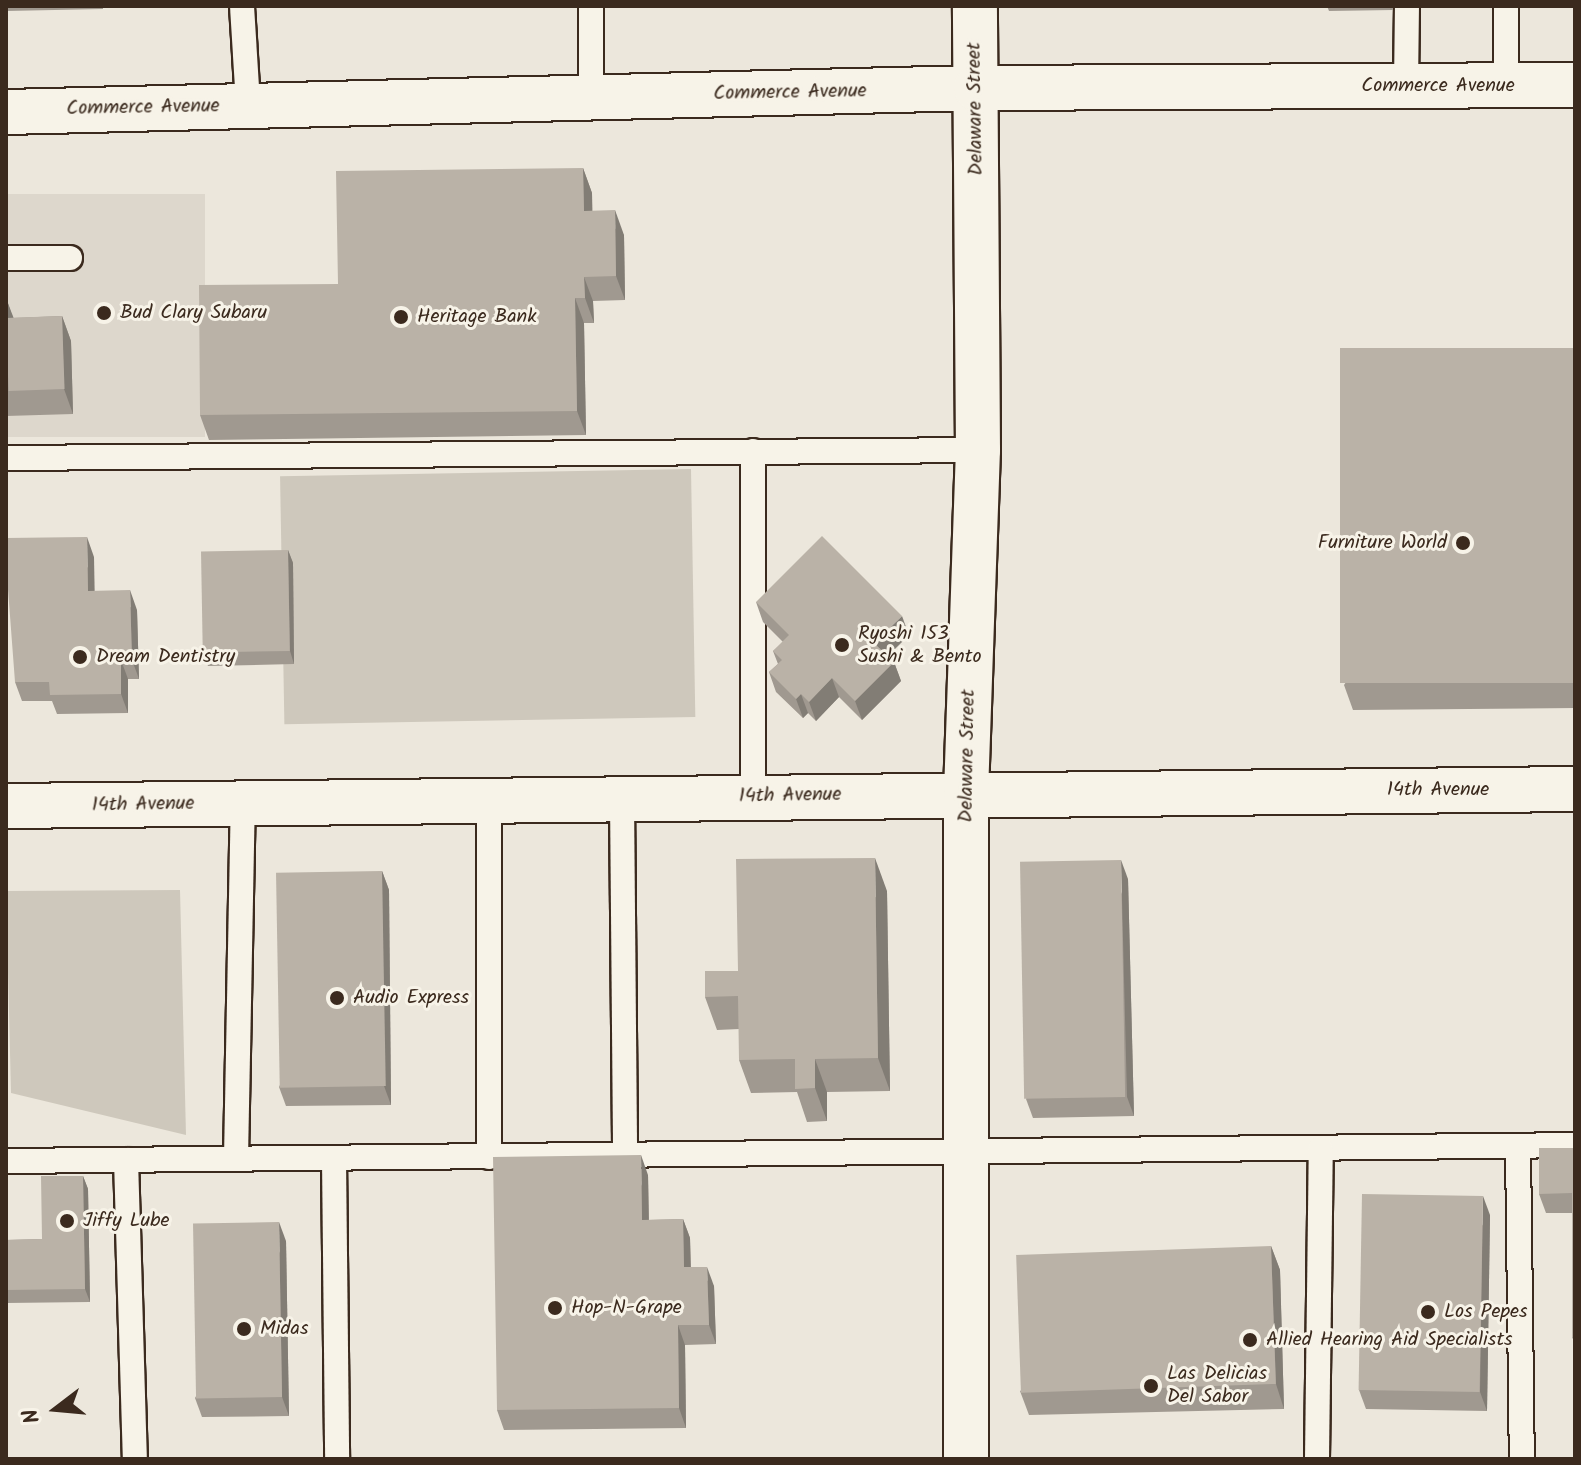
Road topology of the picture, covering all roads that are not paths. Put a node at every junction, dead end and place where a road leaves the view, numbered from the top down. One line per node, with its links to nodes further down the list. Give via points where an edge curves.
1 (242, 6): 11 (lane)
2 (591, 6): 10 (lane)
3 (975, 6): 9 (street, Delaware Street)
4 (1407, 6): 8 (lane)
5 (1506, 6): 6 (lane)
6 (1506, 85): 7 (street, Commerce Avenue); 8 (street, Commerce Avenue)
7 (1575, 85)
8 (1406, 86): 9 (street, Commerce Avenue)
9 (976, 88): 10 (street, Commerce Avenue); 15 (street, Delaware Street)
10 (591, 97): 11 (street, Commerce Avenue)
11 (248, 105): 12 (street, Commerce Avenue)
12 (6, 112)
13 (6, 258): 14 (lane)
14 (70, 258)
15 (978, 450): 16 (lane); 19 (street, Delaware Street)
16 (753, 451): 17 (lane); 20 (lane)
17 (6, 458)
18 (1575, 789): 19 (street, 14th Avenue)
19 (966, 793): 20 (street, 14th Avenue); 28 (street, Delaware Street)
20 (753, 797): 21 (street, 14th Avenue)
21 (622, 798): 22 (street, 14th Avenue); 29 (lane)
22 (489, 800): 23 (street, 14th Avenue); 30 (lane)
23 (243, 803): 24 (street, 14th Avenue); 31 (lane)
24 (6, 806)
25 (1575, 1145): 26 (lane)
26 (1518, 1146): 27 (lane); 39 (lane)
27 (1321, 1149): 28 (lane); 38 (lane)
28 (964, 1154): 29 (lane); 37 (street, Delaware Street)
29 (625, 1155): 30 (lane)
30 (489, 1157): 32 (lane)
31 (236, 1158): 32 (lane); 33 (lane)
32 (334, 1158): 36 (lane)
33 (126, 1160): 34 (lane); 35 (lane)
34 (6, 1161)
35 (135, 1459)
36 (337, 1459)
37 (966, 1459)
38 (1317, 1459)
39 (1522, 1459)

